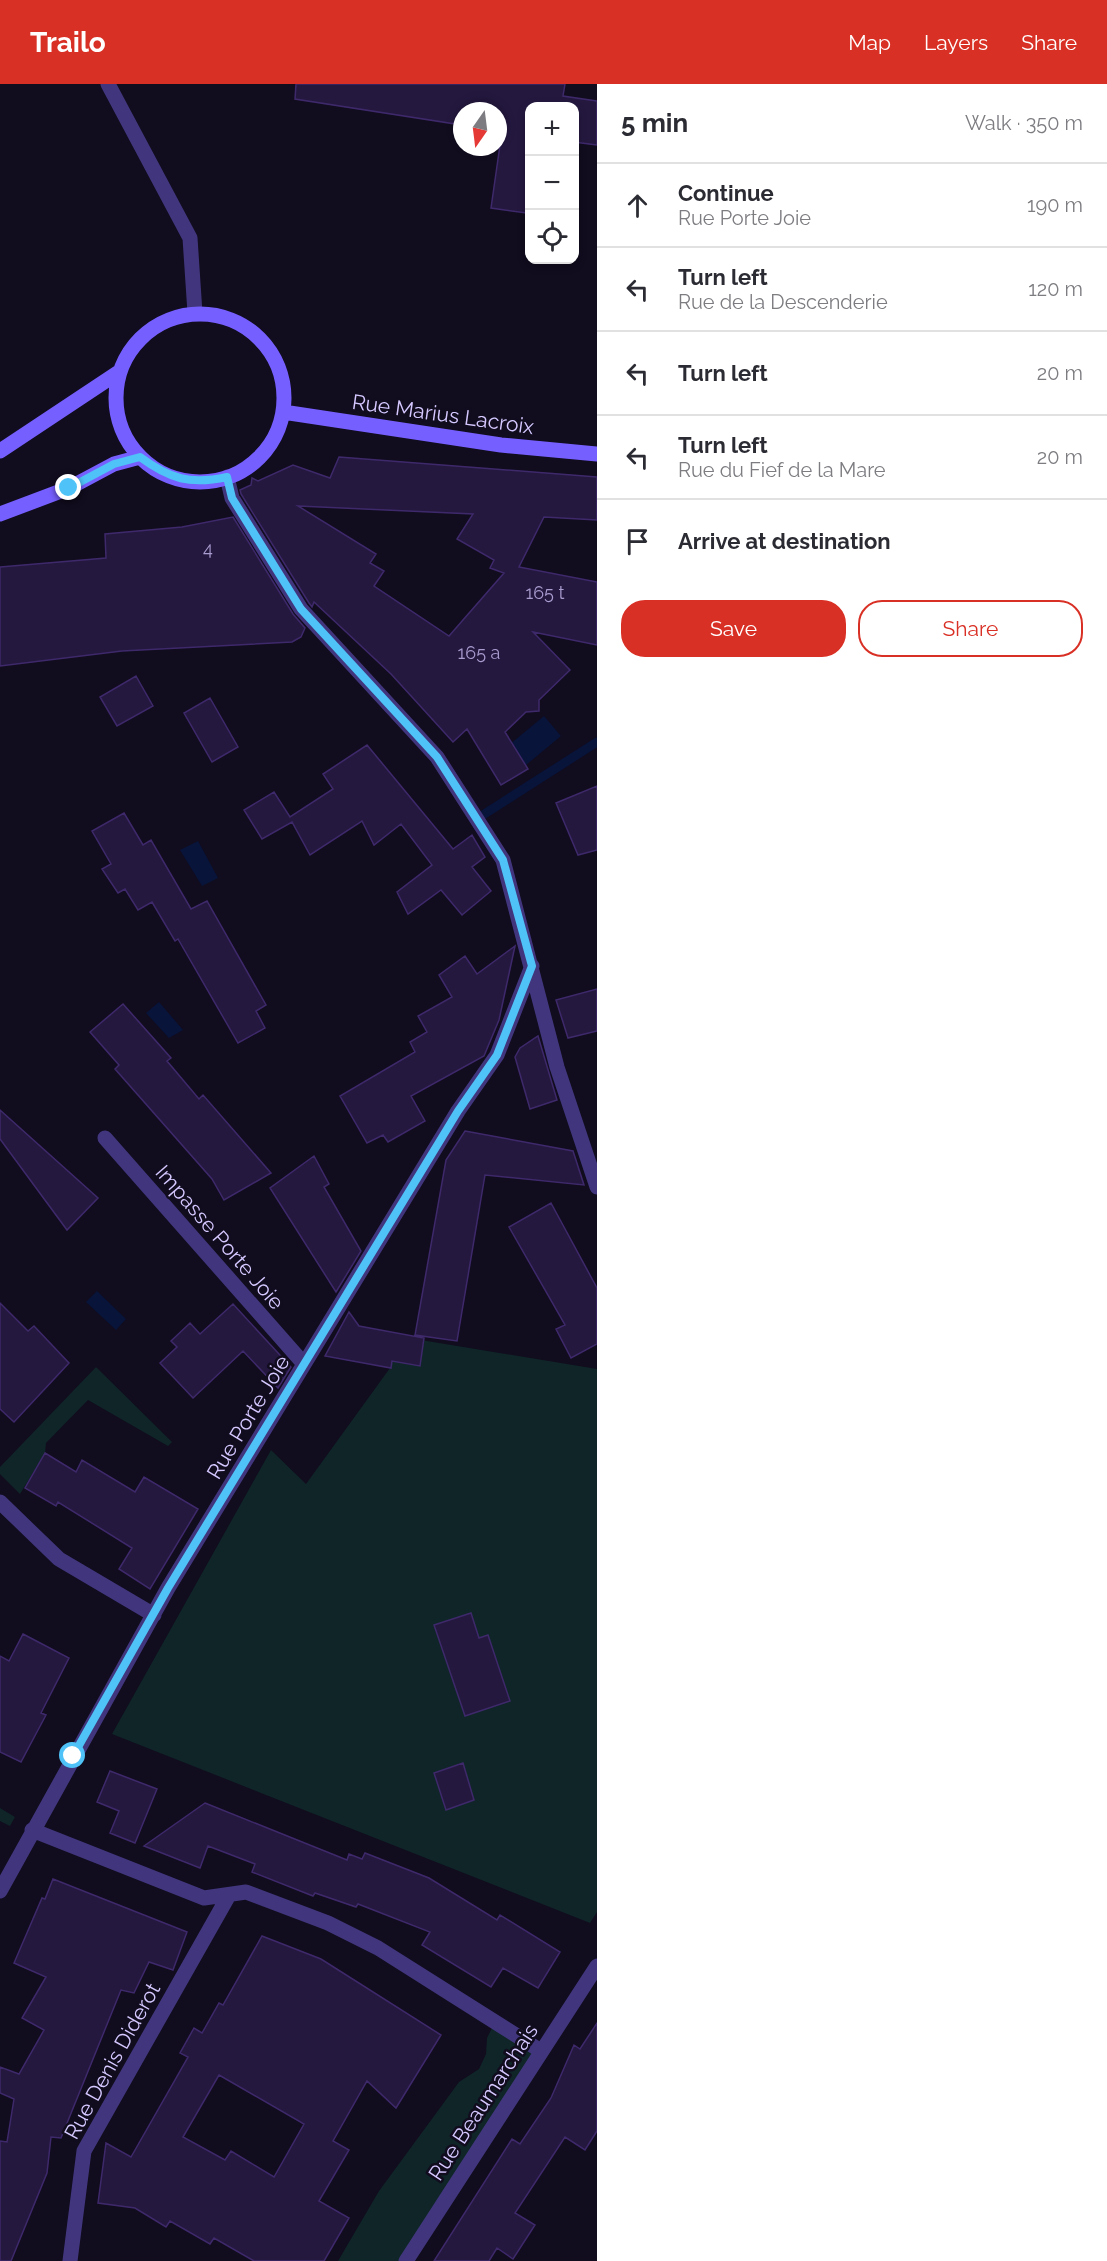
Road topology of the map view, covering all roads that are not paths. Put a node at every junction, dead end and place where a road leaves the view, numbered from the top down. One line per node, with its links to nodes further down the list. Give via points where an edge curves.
1 (108, 84): 2 (street, via 190,238)
2 (195, 313): 3 (main road, via 170,318 148,331 130,349); 4 (main road, via 240,323 261,339 276,361 284,386)
3 (119, 372): 5 (main road); 7 (main road, via 115,394 118,418 126,439)
4 (283, 412): 6 (main road, Rue Marius Lacroix, via 501,445); 8 (main road, via 276,434 264,452)
5 (0, 451)
6 (597, 454)
7 (140, 457): 8 (main road, via 159,471 181,479 204,482); 9 (main road, via 114,464 69,488)
8 (227, 477): 10 (street, via 232,498 301,609 437,757 503,860)
9 (0, 514)
10 (532, 966): 12 (street, via 557,1068); 13 (street, Rue Porte Joie, via 497,1055 458,1111)
11 (105, 1138): 13 (street, Impasse Porte Joie)
12 (597, 1187)
13 (304, 1364): 15 (street, Rue Porte Joie)
14 (0, 1502): 15 (street, via 59,1559)
15 (154, 1615): 16 (street, Rue Porte Joie)
16 (32, 1830): 17 (street, Rue Porte Joie); 18 (street, via 204,1898)
17 (0, 1891)
18 (229, 1894): 20 (street, via 246,1892 378,1948); 21 (street, Rue Denis Diderot, via 84,2151)
19 (597, 1966): 20 (street, Rue Beaumarchais)
20 (541, 2051): 22 (street, Rue Beaumarchais)
21 (70, 2261)
22 (406, 2261)

